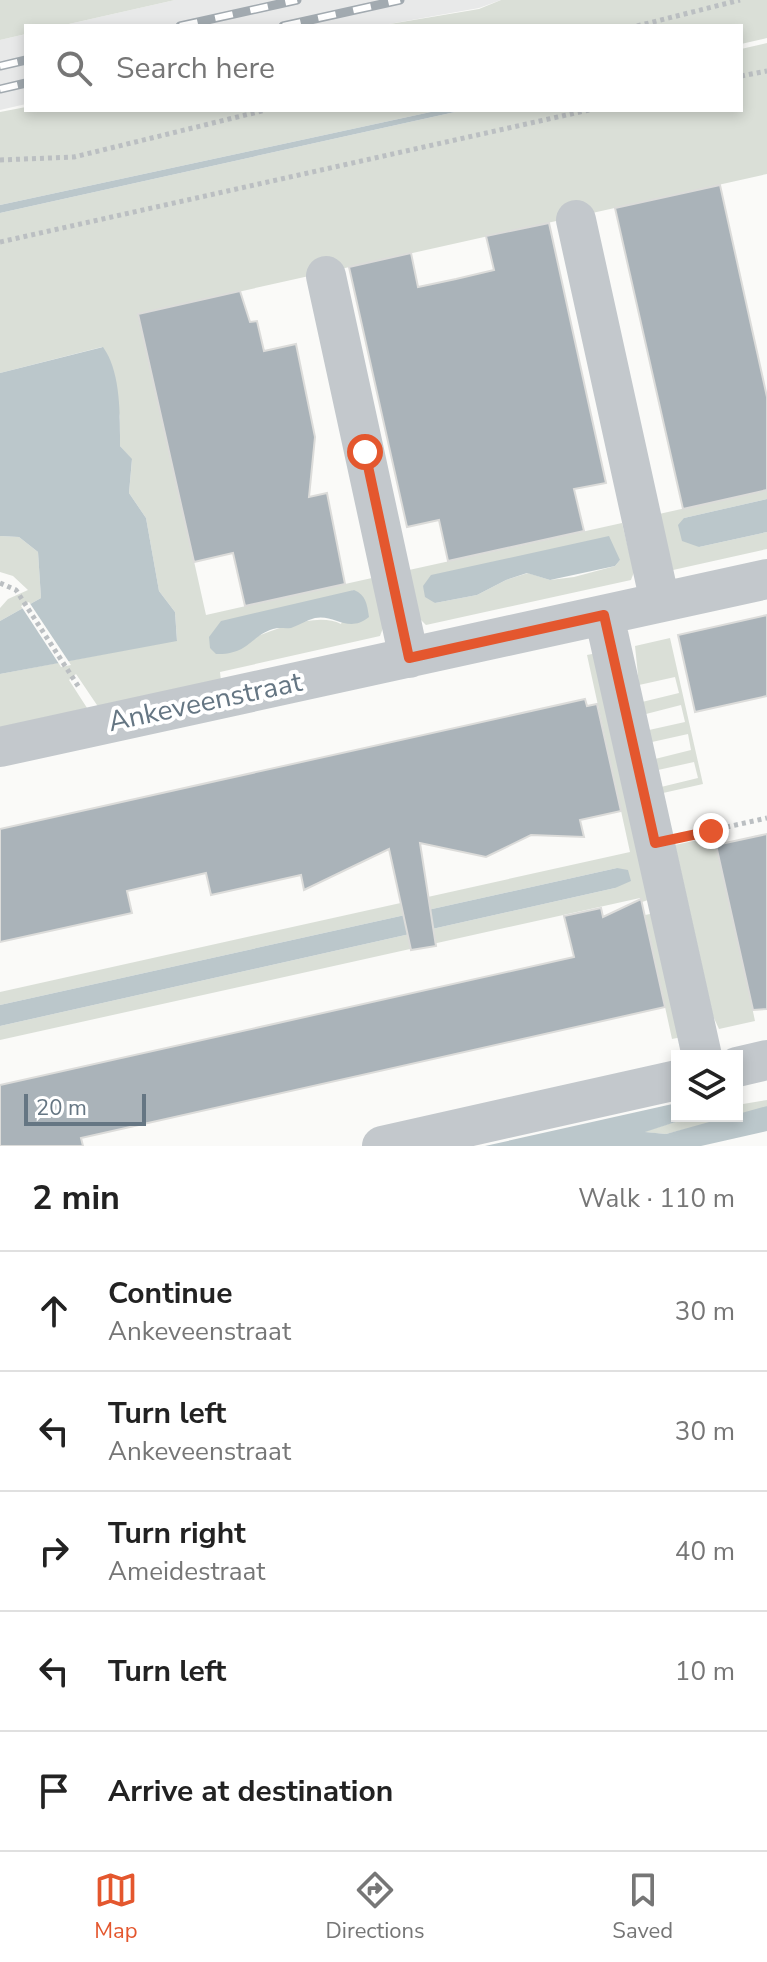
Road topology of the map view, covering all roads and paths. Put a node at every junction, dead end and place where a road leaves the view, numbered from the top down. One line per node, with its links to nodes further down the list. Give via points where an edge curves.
1 (740, 0): 2 (path)
2 (645, 24)
3 (767, 71): 4 (path)
4 (743, 76)
5 (258, 112): 7 (path, via 74,157)
6 (580, 112): 9 (path)
7 (0, 160)
8 (576, 220): 13 (street)
9 (0, 242)
10 (326, 276): 15 (street)
11 (767, 579): 13 (street, Ankeveenstraat)
12 (0, 583): 16 (path, via 19,594)
13 (660, 602): 14 (street, Ankeveenstraat)
14 (604, 615): 15 (street, Ankeveenstraat); 19 (street)
15 (409, 658): 17 (street, Ankeveenstraat)
16 (72, 677)
17 (0, 747)
18 (767, 818): 19 (path)
19 (655, 843): 20 (street)
20 (701, 1050)
21 (767, 1060): 22 (street)
22 (743, 1066)
23 (671, 1081): 24 (street)
24 (382, 1146)

